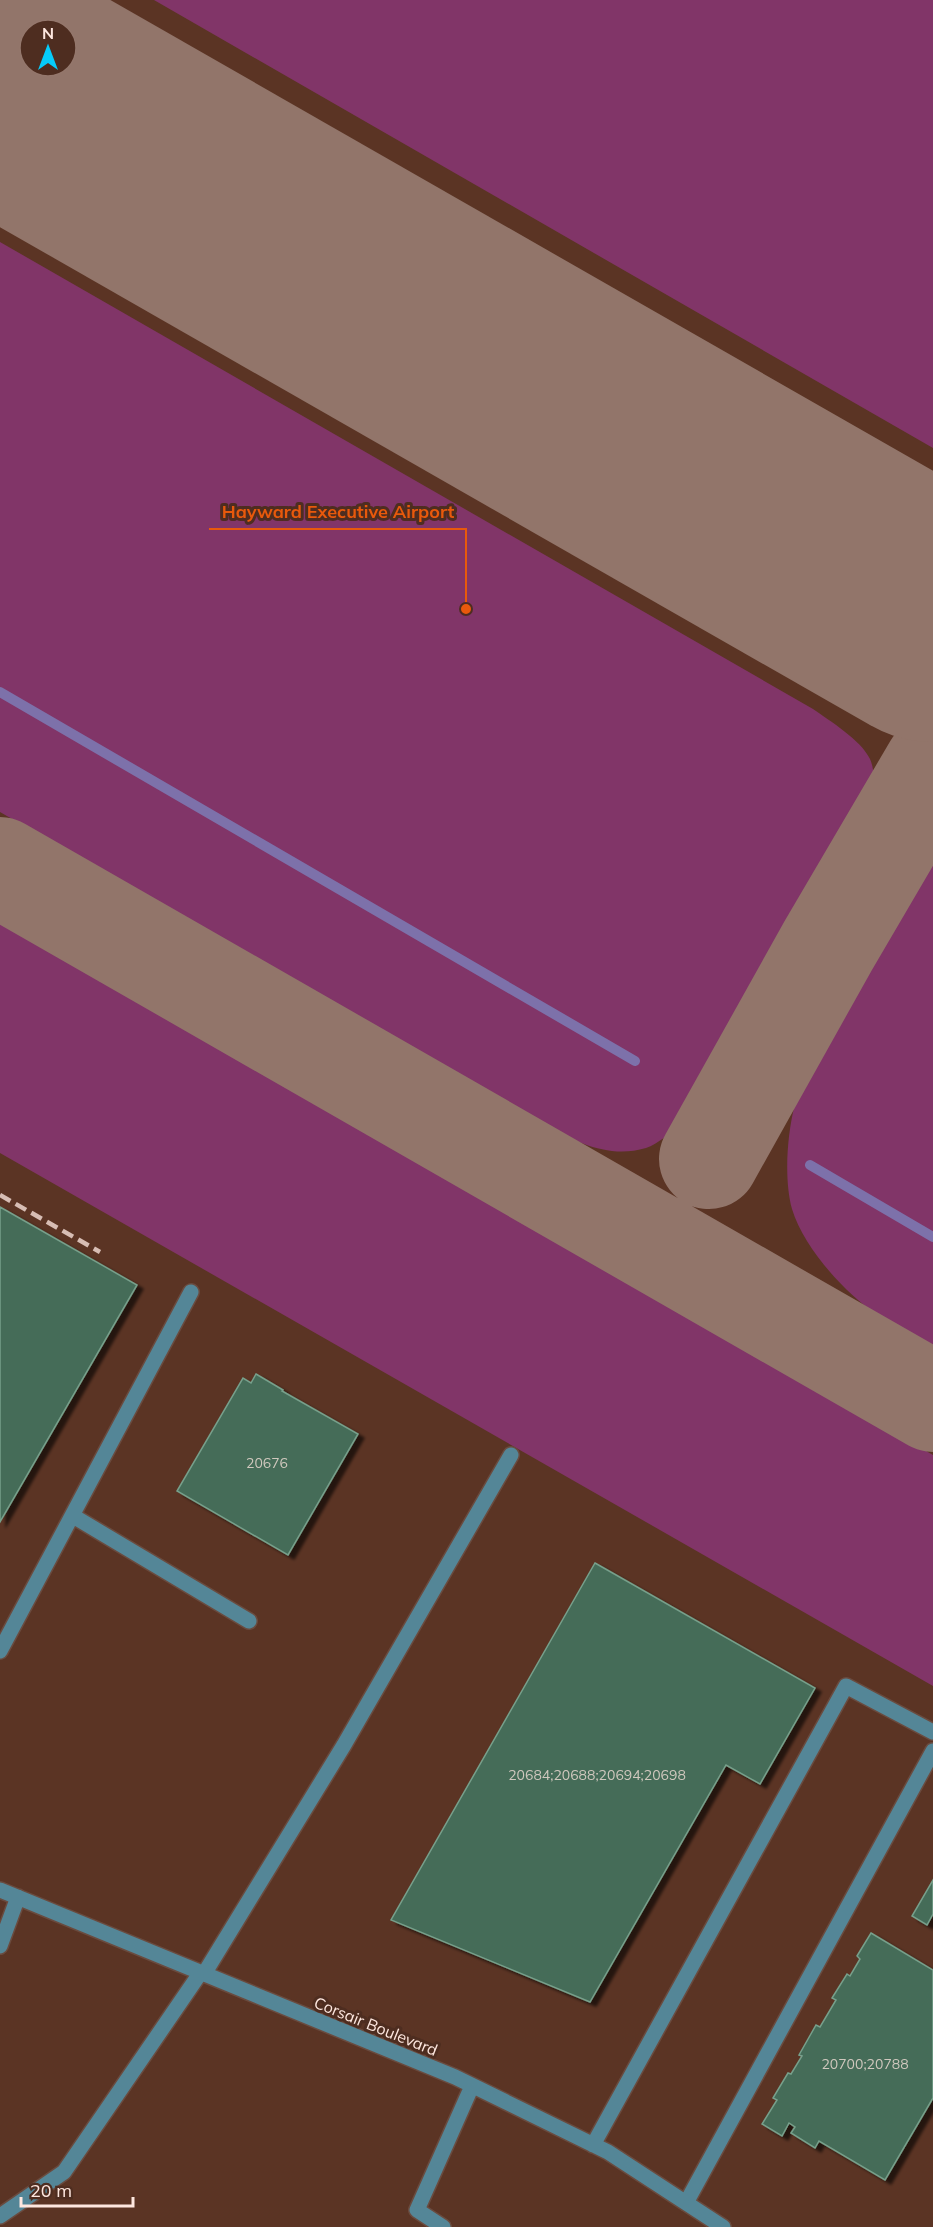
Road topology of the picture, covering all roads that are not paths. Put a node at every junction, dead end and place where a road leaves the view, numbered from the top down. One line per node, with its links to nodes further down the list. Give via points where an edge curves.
1 (191, 1292): 3 (street)
2 (511, 1455): 11 (street, via 344,1745)
3 (73, 1516): 4 (street); 5 (street)
4 (249, 1621)
5 (0, 1651)
6 (933, 1732): 13 (street, via 846,1686)
7 (933, 1751): 14 (street)
8 (0, 1890): 9 (street, Corsair Boulevard)
9 (18, 1898): 10 (street); 11 (street, Corsair Boulevard)
10 (0, 1946)
11 (203, 1973): 12 (street, Corsair Boulevard); 15 (street, via 64,2172)
12 (472, 2086): 13 (street, Corsair Boulevard); 16 (street, via 417,2210)
13 (593, 2145): 14 (street, Corsair Boulevard)
14 (686, 2203): 17 (street, Corsair Boulevard)
15 (0, 2216)
16 (443, 2227)
17 (722, 2227)

